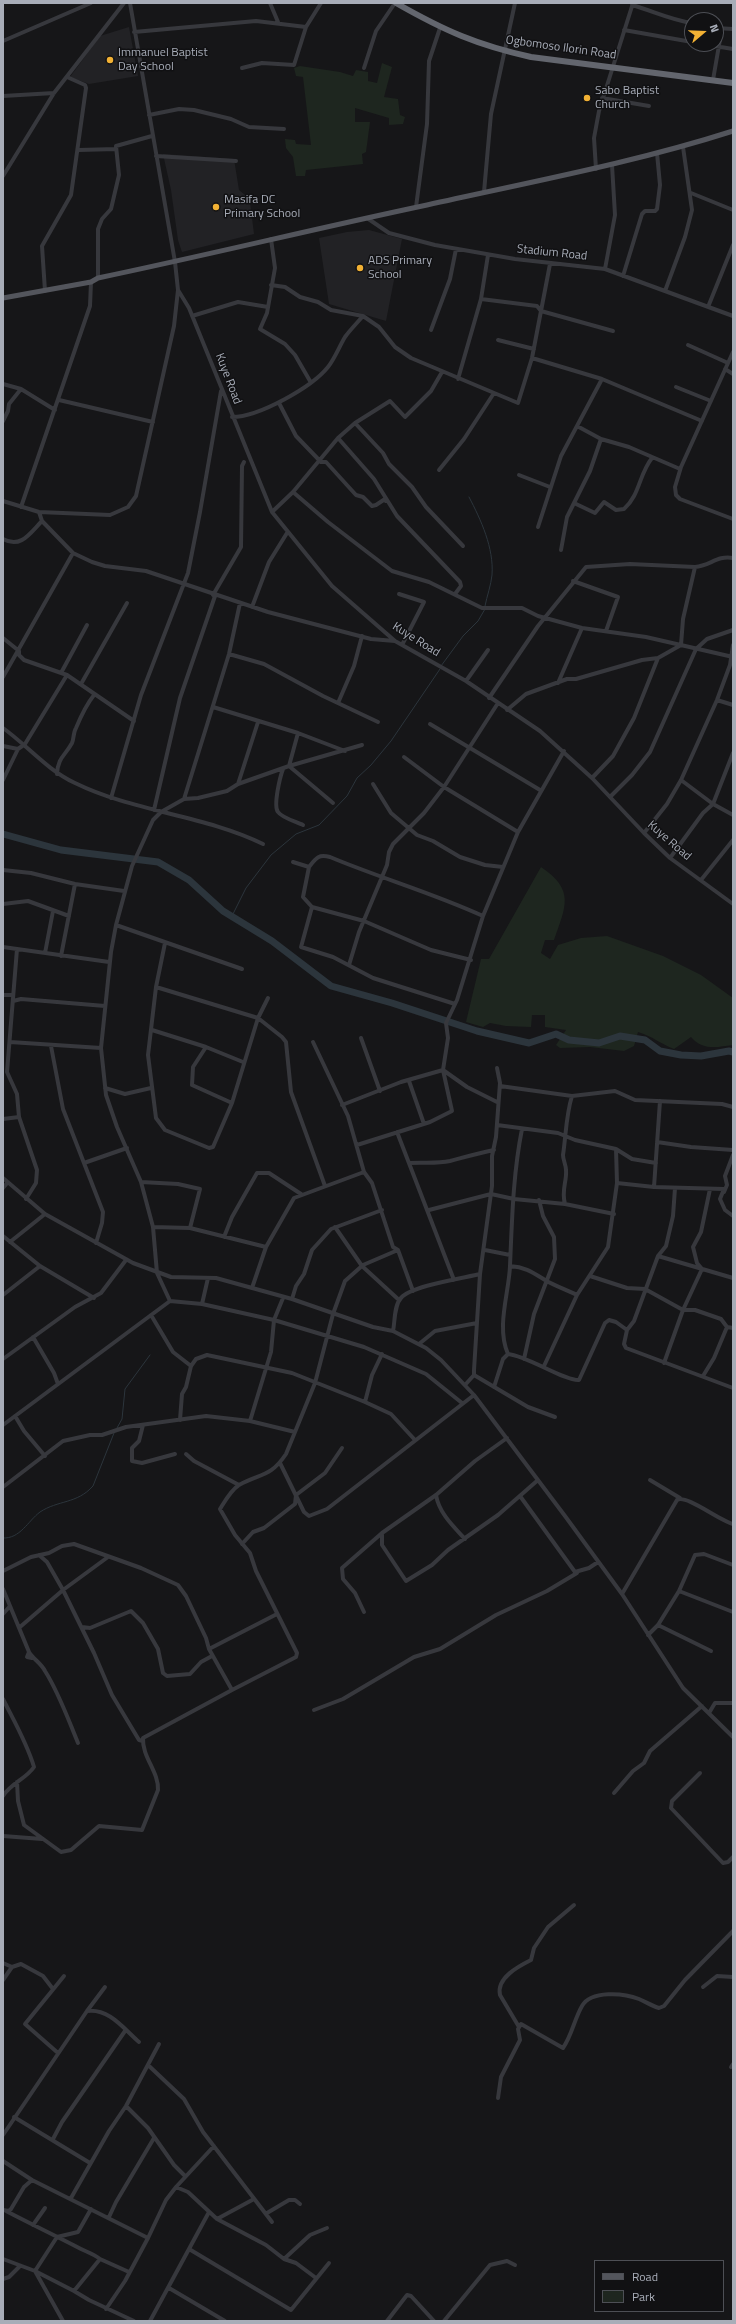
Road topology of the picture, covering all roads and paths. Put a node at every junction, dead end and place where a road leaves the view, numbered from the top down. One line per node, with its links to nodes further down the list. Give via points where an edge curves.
1 (91, 3): 15 (street)
2 (124, 3): 22 (street)
3 (130, 3): 14 (street)
4 (270, 3): 9 (street)
5 (321, 3): 11 (street)
6 (396, 3): 12 (highway, Ogbomoso Ilorin Road); 21 (street, via 376,31)
7 (515, 3): 17 (street)
8 (633, 4): 10 (street, via 665,18); 13 (street)
9 (278, 22): 11 (street); 14 (street, via 256,21)
10 (684, 22)
11 (306, 27): 20 (street, via 294,65 262,63)
12 (440, 28): 17 (highway, Ogbomoso Ilorin Road, via 483,46); 44 (street, via 429,61 427,124)
13 (624, 30): 16 (street); 19 (street)
14 (134, 32): 29 (street)
15 (3, 40)
16 (684, 41)
17 (505, 51): 19 (highway, Ogbomoso Ilorin Road, via 531,57); 42 (street, via 491,114)
18 (717, 52): 23 (street)
19 (614, 67): 23 (highway, Ogbomoso Ilorin Road); 27 (street)
20 (242, 68)
21 (364, 68)
22 (67, 77): 25 (street); 35 (street, via 85,85 86,88)
23 (713, 80): 24 (highway, Ogbomoso Ilorin Road)
24 (733, 83)
25 (54, 93): 26 (street); 41 (street)
26 (3, 96)
27 (602, 98): 28 (street); 40 (street, via 594,138)
28 (649, 106)
29 (149, 115): 30 (street, via 179,109 194,110 231,119 249,127); 32 (street)
30 (284, 129)
31 (733, 131): 33 (main road)
32 (152, 136): 34 (street, via 119,144); 37 (street)
33 (683, 147): 36 (main road); 43 (street)
34 (116, 149): 35 (street); 55 (street, via 119,175 111,209 102,219 98,229)
35 (79, 150): 58 (street, via 71,195 42,246)
36 (657, 153): 39 (main road); 54 (street, via 660,185 657,208 655,211 645,211 642,214)
37 (156, 156): 38 (street); 51 (street)
38 (236, 161)
39 (612, 165): 40 (main road); 53 (street, via 615,215)
40 (596, 169): 42 (main road)
41 (3, 176)
42 (484, 192): 44 (main road)
43 (691, 193): 45 (street); 60 (street, via 690,223)
44 (416, 207): 46 (main road)
45 (733, 210)
46 (367, 218): 47 (main road); 49 (street, Stadium Road, via 388,232)
47 (271, 239): 51 (main road); 57 (street, via 275,268)
48 (733, 245): 64 (street)
49 (456, 249): 50 (street, Stadium Road); 69 (street, via 450,278)
50 (488, 255): 52 (street, Stadium Road); 62 (street)
51 (175, 262): 55 (main road); 59 (street)
52 (550, 264): 53 (street, Stadium Road); 65 (street)
53 (605, 269): 54 (street, Stadium Road)
54 (623, 276): 60 (street, Stadium Road)
55 (98, 278): 56 (main road)
56 (90, 282): 58 (main road); 88 (street, via 90,306)
57 (271, 285): 63 (street); 67 (street, via 285,286 300,297 318,302 331,310)
58 (45, 290): 61 (main road)
59 (178, 290): 66 (street, Kuye Road); 95 (street, via 174,326)
60 (665, 291): 64 (street, Stadium Road)
61 (3, 298)
62 (481, 299): 65 (street, via 537,306); 80 (street)
63 (268, 307): 66 (street, via 238,302); 82 (street, via 260,329 285,344 295,355)
64 (708, 307): 68 (street, Stadium Road)
65 (541, 311): 70 (street); 73 (street)
66 (192, 316): 86 (street, Kuye Road)
67 (363, 316): 78 (street, via 379,327 402,353); 82 (street, via 346,335 328,367)
68 (733, 316)
69 (431, 330)
70 (613, 331)
71 (498, 340): 73 (street)
72 (688, 345): 76 (street)
73 (534, 349): 75 (street)
74 (733, 352): 76 (street)
75 (532, 358): 81 (street); 87 (street, via 518,402)
76 (728, 363): 77 (street)
77 (725, 369): 79 (street); 89 (street)
78 (442, 372): 80 (street); 96 (street, via 431,391 405,417 390,400)
79 (733, 374)
80 (458, 379): 87 (street)
81 (602, 379): 94 (street); 97 (street)
82 (310, 381): 90 (street)
83 (3, 384): 85 (street)
84 (676, 387): 89 (street)
85 (21, 389): 91 (street); 93 (street, via 9,404)
86 (221, 390): 92 (street, Kuye Road); 125 (street, via 188,573)
87 (494, 393): 104 (street, via 464,439)
88 (59, 400): 91 (street); 95 (street)
89 (711, 401): 94 (street)
90 (279, 403): 92 (street, via 247,416); 102 (street, via 296,436)
91 (55, 410): 110 (street)
92 (232, 417): 113 (street, Kuye Road)
93 (3, 421)
94 (702, 421): 103 (street)
95 (153, 422): 112 (street, via 136,496 128,507 110,515)
96 (355, 423): 98 (street); 119 (street, via 412,487 426,507)
97 (576, 426): 99 (street); 106 (street, via 561,456)
98 (338, 438): 102 (street); 111 (street, via 370,474)
99 (600, 439): 100 (street, via 629,447); 109 (street, via 590,471)
100 (652, 458): 103 (street); 109 (street, via 645,468 635,496 624,509 616,510 604,502 595,513)
101 (244, 462): 128 (street, via 241,547)
102 (321, 462): 107 (street); 111 (street, via 326,462 356,495 363,497 372,506 385,499)
103 (680, 469): 114 (street, via 675,487 676,495 680,499)
104 (439, 470)
105 (519, 475): 106 (street)
106 (550, 487): 116 (street)
107 (294, 492): 113 (street); 127 (street, via 323,518 392,571 429,582)
108 (3, 501): 110 (street)
109 (574, 503): 120 (street, via 565,523)
110 (20, 507): 112 (street)
111 (391, 507): 127 (street, via 460,582 461,586)
112 (39, 512): 115 (street)
113 (272, 512): 117 (street, Kuye Road)
114 (733, 518)
115 (42, 521): 118 (street, via 32,533 17,542 11,543); 121 (street)
116 (538, 527)
117 (287, 533): 131 (street, via 269,562); 139 (street, Kuye Road, via 341,595)
118 (3, 539)
119 (463, 546)
120 (561, 550)
121 (73, 553): 125 (street, via 104,566 146,571); 145 (street)
122 (733, 558): 123 (street, via 721,557 704,566)
123 (695, 567): 124 (street, via 662,564 589,566); 141 (street, via 682,625)
124 (573, 581): 132 (street); 136 (street, via 618,597)
125 (182, 583): 128 (street); 163 (street, via 145,682)
126 (399, 594): 140 (street, via 424,602)
127 (455, 594): 132 (street, via 482,608 522,608)
128 (214, 595): 130 (street); 193 (street, via 180,698)
129 (127, 603): 154 (street)
130 (240, 603): 131 (street); 146 (street)
131 (252, 607): 137 (street)
132 (545, 618): 134 (street); 156 (street)
133 (87, 625): 149 (street)
134 (582, 628): 136 (street); 153 (street)
135 (733, 630): 143 (street, via 706,639)
136 (606, 631): 141 (street)
137 (362, 636): 139 (street); 158 (street, via 354,666)
138 (3, 638): 145 (street)
139 (395, 641): 140 (street, Kuye Road)
140 (402, 645): 152 (street, Kuye Road)
141 (681, 645): 143 (street); 148 (street)
142 (733, 645): 147 (street)
143 (696, 649): 147 (street); 188 (street, via 650,752)
144 (488, 650): 152 (street)
145 (19, 651): 149 (street, via 24,660); 150 (street)
146 (229, 654): 158 (street, via 264,664); 161 (street)
147 (732, 657): 157 (street)
148 (658, 658): 153 (street); 181 (street, via 634,718 613,756)
149 (61, 673): 151 (street)
150 (3, 676)
151 (67, 676): 154 (street); 169 (street)
152 (466, 681): 156 (street, Kuye Road)
153 (558, 683): 162 (street, via 526,694)
154 (81, 684): 155 (street)
155 (94, 695): 163 (street); 180 (street, via 75,728 72,744 62,754)
156 (490, 698): 159 (street, Kuye Road)
157 (717, 700): 160 (street); 183 (street)
158 (338, 703): 165 (street)
159 (498, 704): 162 (street, Kuye Road); 172 (street)
160 (733, 705)
161 (213, 707): 164 (street); 190 (street)
162 (507, 710): 175 (street, Kuye Road, via 540,731)
163 (134, 720): 189 (street)
164 (258, 722): 168 (street); 184 (street)
165 (378, 722)
166 (430, 724): 172 (street)
167 (3, 728): 169 (street)
168 (298, 733): 174 (street); 178 (street)
169 (25, 744): 173 (street); 180 (street)
170 (362, 745): 174 (street)
171 (3, 746): 173 (street)
172 (469, 748): 186 (street); 187 (street, via 500,764)
173 (18, 749): 182 (street)
174 (346, 751): 178 (street)
175 (564, 752): 181 (street, Kuye Road); 187 (street)
176 (733, 753): 192 (street)
177 (404, 757): 186 (street)
178 (290, 766): 179 (street); 191 (street)
179 (283, 769): 184 (street); 196 (street, via 278,786 277,809 280,814)
180 (57, 774): 189 (street)
181 (592, 778): 188 (street, Kuye Road)
182 (3, 780)
183 (681, 780): 192 (street); 199 (street, via 667,804)
184 (238, 784): 190 (street, via 226,791)
185 (373, 784): 197 (street, via 391,813)
186 (444, 787): 197 (street, via 424,813); 198 (street)
187 (540, 790): 198 (street)
188 (610, 797): 199 (street, Kuye Road)
189 (111, 798): 193 (street)
190 (184, 799): 194 (street)
191 (334, 802)
192 (713, 804): 195 (street); 202 (street, via 703,813)
193 (154, 810): 194 (street)
194 (161, 812): 201 (street, via 197,821); 210 (street, via 153,820 138,850)
195 (733, 815)
196 (303, 825)
197 (408, 828): 205 (street, via 460,857 485,865); 207 (street, via 393,844)
198 (518, 832): 205 (street)
199 (644, 833): 202 (street, Kuye Road)
200 (732, 843): 208 (street)
201 (263, 844)
202 (670, 858): 208 (street, Kuye Road)
203 (293, 862): 204 (street)
204 (309, 867): 207 (street, via 316,857 322,855); 213 (street, via 303,897)
205 (503, 867): 216 (street)
206 (3, 870): 209 (street, via 31,873)
207 (381, 878): 216 (street, via 441,897); 217 (street)
208 (701, 880): 212 (street, Kuye Road)
209 (75, 884): 210 (street); 215 (street)
210 (124, 891): 218 (street)
211 (3, 904): 214 (street, via 28,901)
212 (733, 904)
213 (312, 907): 217 (street); 226 (street, via 301,947)
214 (53, 911): 215 (street); 222 (street)
215 (68, 916): 223 (street)
216 (483, 916): 224 (street)
217 (364, 921): 224 (street, via 420,946); 226 (street)
218 (116, 925): 219 (street); 225 (street)
219 (165, 943): 227 (street); 228 (street)
220 (3, 947): 221 (street)
221 (17, 949): 222 (street); 230 (street)
222 (45, 953): 223 (street)
223 (61, 956): 225 (street)
224 (471, 960): 233 (street)
225 (109, 962): 234 (street)
226 (349, 965): 233 (street, via 373,978)
227 (242, 969)
228 (156, 987): 235 (street); 236 (street)
229 (3, 995): 230 (street)
230 (13, 995): 232 (street)
231 (268, 998): 235 (street)
232 (13, 1001): 234 (street, via 21,999); 238 (street)
233 (455, 1004): 247 (street, via 446,1023 448,1038)
234 (105, 1006): 244 (street)
235 (258, 1018): 245 (street); 282 (street, via 286,1042 291,1092)
236 (152, 1030): 243 (street); 252 (street, via 148,1055)
237 (3, 1033): 238 (street)
238 (10, 1033): 240 (street)
239 (361, 1038): 253 (street)
240 (10, 1042): 242 (street); 248 (street)
241 (313, 1042): 258 (street)
242 (51, 1046): 244 (street); 274 (street, via 63,1110)
243 (206, 1047): 245 (street); 257 (street, via 194,1067 192,1086)
244 (101, 1048): 251 (street)
245 (243, 1062): 257 (street)
246 (497, 1068): 250 (street)
247 (443, 1070): 249 (street); 256 (street, via 467,1087); 262 (street, via 452,1111)
248 (5, 1072): 260 (street, via 17,1094)
249 (409, 1081): 253 (street); 262 (street)
250 (500, 1086): 254 (street); 256 (street)
251 (105, 1088): 252 (street, via 125,1094); 269 (street, via 112,1115)
252 (151, 1088): 257 (street, via 159,1124 165,1130 208,1148 216,1144)
253 (380, 1091): 258 (street)
254 (572, 1096): 255 (street, via 619,1091 630,1099); 266 (street)
255 (660, 1101): 259 (street); 267 (street)
256 (497, 1102): 263 (street)
257 (232, 1103)
258 (342, 1105): 268 (street)
259 (733, 1106)
260 (19, 1117): 261 (street); 289 (street, via 38,1170 36,1183)
261 (3, 1119)
262 (424, 1124): 265 (street)
263 (497, 1125): 264 (street); 271 (street)
264 (522, 1129): 266 (street); 290 (street, via 515,1166)
265 (397, 1132): 268 (street); 275 (street)
266 (565, 1134): 270 (street, via 575,1140); 293 (street)
267 (657, 1142): 272 (street); 276 (street)
268 (357, 1145): 277 (street)
269 (127, 1148): 274 (street); 280 (street)
270 (616, 1149): 276 (street, via 632,1158); 281 (street)
271 (494, 1150): 275 (street, via 431,1164); 288 (street)
272 (733, 1150)
273 (733, 1156): 291 (street, via 725,1176 727,1185)
274 (84, 1163): 302 (street, via 103,1212)
275 (409, 1163): 295 (street)
276 (656, 1163): 283 (street)
277 (364, 1172): 282 (street); 294 (street, via 372,1183)
278 (3, 1178): 279 (street)
279 (8, 1182): 284 (street); 289 (street)
280 (141, 1182): 299 (street); 301 (street, via 178,1184 200,1189)
281 (617, 1183): 283 (street); 297 (street)
282 (325, 1186): 287 (street)
283 (654, 1187): 285 (street)
284 (3, 1188)
285 (675, 1188): 286 (street); 312 (street, via 668,1238 666,1246)
286 (710, 1189): 291 (street, via 724,1189); 317 (street, via 701,1232 693,1247 697,1263)
287 (301, 1194): 304 (street, via 269,1173 257,1173 232,1217); 308 (street, via 294,1198)
288 (491, 1194): 290 (street); 295 (street); 310 (street)
289 (26, 1199): 296 (street)
290 (514, 1199): 292 (street); 311 (street)
291 (720, 1199): 298 (street, via 725,1210)
292 (538, 1200): 293 (street); 324 (street, via 554,1237 554,1259)
293 (565, 1204): 297 (street)
294 (382, 1210): 300 (street); 309 (street, via 392,1246)
295 (429, 1210): 323 (street)
296 (45, 1214): 305 (street); 306 (street)
297 (614, 1214): 320 (street, via 608,1247)
298 (733, 1216)
299 (153, 1227): 301 (street); 318 (street)
300 (335, 1227): 315 (street); 332 (street, via 312,1250)
301 (190, 1228): 304 (street)
302 (98, 1235): 305 (street); 307 (street)
303 (3, 1236): 306 (street)
304 (224, 1237): 308 (street)
305 (90, 1240): 307 (street)
306 (10, 1242): 314 (street)
307 (96, 1243): 313 (street)
308 (266, 1247): 325 (street)
309 (398, 1250): 315 (street); 327 (street)
310 (485, 1250): 311 (street); 319 (street)
311 (510, 1254): 316 (street)
312 (658, 1256): 317 (street); 326 (street)
313 (126, 1260): 318 (street); 330 (street, via 107,1288)
314 (40, 1266): 328 (street); 330 (street)
315 (362, 1266): 333 (street); 337 (street, via 345,1281)
316 (510, 1266): 324 (street, via 522,1266); 349 (street, via 504,1332)
317 (702, 1269): 321 (street); 336 (street)
318 (157, 1273): 322 (street); 334 (street)
319 (480, 1274): 323 (street); 340 (street)
320 (590, 1276): 326 (street, via 627,1288); 329 (street)
321 (732, 1277)
322 (208, 1278): 325 (street); 335 (street)
323 (454, 1280): 327 (street)
324 (545, 1280): 329 (street); 351 (street)
325 (252, 1288): 331 (street)
326 (645, 1289): 336 (street); 343 (street, via 634,1321)
327 (413, 1291): 333 (street)
328 (3, 1295)
329 (577, 1295): 354 (street)
330 (94, 1298): 345 (street, via 75,1307)
331 (283, 1298): 332 (street); 339 (street)
332 (292, 1299): 337 (street)
333 (399, 1300): 344 (street)
334 (170, 1301): 335 (street); 338 (street)
335 (202, 1304): 339 (street)
336 (683, 1310): 341 (street, via 695,1310 721,1320); 352 (street)
337 (333, 1314): 344 (street); 346 (street)
338 (151, 1315): 353 (street, via 173,1352); 358 (street)
339 (274, 1320): 346 (street); 355 (street, via 272,1345)
340 (477, 1323): 347 (street, via 435,1331); 356 (street)
341 (727, 1327): 342 (street); 357 (street)
342 (733, 1328)
343 (627, 1330): 352 (street, via 624,1342 626,1348); 354 (street, via 614,1321 604,1323 579,1380 573,1380)
344 (393, 1331): 347 (street)
345 (33, 1337): 350 (street); 358 (street)
346 (327, 1337): 348 (street); 359 (street)
347 (419, 1344): 360 (street, via 441,1360)
348 (382, 1354): 364 (street, via 372,1375); 365 (street, via 426,1374)
349 (508, 1354): 351 (street); 361 (street, via 503,1359)
350 (3, 1358)
351 (524, 1359): 354 (street)
352 (664, 1363): 357 (street)
353 (191, 1366): 355 (street, via 196,1359 207,1355); 368 (street, via 182,1394)
354 (544, 1366)
355 (266, 1369): 359 (street, via 292,1373); 369 (street)
356 (474, 1375): 360 (street); 361 (street)
357 (703, 1376): 362 (street)
358 (58, 1384): 366 (street)
359 (315, 1384): 364 (street); 372 (street)
360 (465, 1384): 363 (street)
361 (494, 1386): 367 (street, via 534,1409)
362 (733, 1388)
363 (474, 1395): 365 (street); 373 (street)
364 (365, 1402): 374 (street, via 391,1414)
365 (462, 1403): 374 (street)
366 (15, 1416): 370 (street); 378 (street)
367 (555, 1417)
368 (180, 1420): 369 (street, via 206,1416); 371 (street)
369 (250, 1421): 372 (street)
370 (3, 1424)
371 (143, 1425): 376 (street, via 139,1441 132,1448 132,1461 142,1463); 378 (street, via 126,1427 102,1435 69,1439)
372 (296, 1432): 379 (street)
373 (507, 1438): 380 (street); 385 (street, via 475,1461)
374 (415, 1440): 384 (street, via 324,1511 306,1515)
375 (342, 1448): 384 (street, via 325,1473)
376 (175, 1454)
377 (186, 1454): 382 (street, via 194,1461)
378 (45, 1456): 383 (street)
379 (280, 1463): 382 (street, via 263,1476); 384 (street)
380 (538, 1480): 386 (street); 394 (street)
381 (650, 1480): 387 (street)
382 (239, 1485): 391 (street, via 220,1509)
383 (3, 1487)
384 (296, 1495): 391 (street, via 295,1504 264,1528 253,1532)
385 (436, 1495): 389 (street); 390 (street, via 439,1506)
386 (520, 1496): 390 (street); 397 (street)
387 (680, 1498): 388 (street, via 687,1499 720,1520); 401 (street)
388 (733, 1524)
389 (382, 1533): 390 (street, via 382,1545 406,1582); 403 (street, via 342,1568 341,1572)
390 (464, 1539)
391 (242, 1544): 406 (street, via 250,1554)
392 (39, 1555): 393 (street, via 69,1544); 396 (street, via 25,1559); 399 (street, via 47,1562)
393 (108, 1557): 399 (street); 411 (street, via 141,1568 178,1585 186,1596)
394 (598, 1562): 397 (street); 401 (street)
395 (733, 1565): 400 (street, via 704,1554 695,1555)
396 (3, 1571)
397 (578, 1573): 418 (street, via 496,1615 440,1649 414,1658 343,1699)
398 (3, 1589): 402 (street)
399 (63, 1590): 408 (street); 409 (street)
400 (679, 1591): 404 (street); 407 (street)
401 (622, 1594): 410 (street)
402 (10, 1606): 405 (street); 409 (street)
403 (364, 1612)
404 (733, 1612)
405 (3, 1614)
406 (277, 1614): 411 (street); 414 (street, via 297,1655)
407 (658, 1625): 410 (street); 412 (street)
408 (82, 1626): 413 (street, via 90,1628 131,1611 143,1623 156,1644 163,1673 167,1676 190,1674 200,1662); 421 (street, via 112,1695 139,1740)
409 (20, 1627): 422 (street, via 32,1658 41,1665 50,1678)
410 (648, 1635): 417 (street, via 683,1688)
411 (209, 1649): 413 (street)
412 (711, 1651)
413 (212, 1656): 414 (street)
414 (232, 1690): 421 (street, via 145,1737)
415 (3, 1699): 424 (street, via 34,1767 29,1775)
416 (733, 1703): 419 (street, via 715,1703)
417 (702, 1706): 419 (street); 425 (street, via 650,1751 644,1763 633,1771)
418 (314, 1710)
419 (709, 1712): 420 (street)
420 (733, 1737)
421 (143, 1741): 428 (street, via 158,1790 142,1830 99,1826 71,1850 61,1852)
422 (78, 1743)
423 (700, 1772): 429 (street, via 672,1801 671,1808 723,1862 728,1862)
424 (17, 1782): 426 (street); 428 (street, via 18,1801 24,1825)
425 (614, 1793)
426 (3, 1796)
427 (3, 1836): 428 (street)
428 (42, 1838)
429 (733, 1857)
430 (574, 1905): 441 (street, via 548,1927 534,1948 530,1960 514,1970 502,1982 500,1995)
431 (733, 1931): 441 (street, via 685,1980 664,2006 659,2008 631,1997 611,1994 590,1998 582,2005 570,2038 563,2048 532,2029 521,2024)
432 (3, 1963): 433 (street)
433 (12, 1967): 436 (street); 439 (street, via 21,1964 28,1967 43,1976)
434 (64, 1976): 439 (street)
435 (733, 1977): 438 (street, via 717,1976)
436 (3, 1980)
437 (105, 1987): 440 (street)
438 (703, 1987)
439 (53, 1989): 445 (street, via 25,2024)
440 (87, 2011): 442 (street, via 95,2010 108,2015); 445 (street)
441 (520, 2027): 447 (street, via 520,2040 501,2077)
442 (125, 2031): 443 (street); 452 (street)
443 (139, 2042)
444 (159, 2044): 446 (street)
445 (58, 2053): 449 (street)
446 (148, 2065): 448 (street); 453 (street, via 184,2099)
447 (498, 2098)
448 (126, 2106): 451 (street, via 148,2128); 455 (street)
449 (14, 2117): 450 (street); 452 (street)
450 (3, 2135)
451 (154, 2138): 456 (street); 467 (street)
452 (53, 2139): 455 (street)
453 (214, 2146): 456 (street); 460 (street)
454 (3, 2160): 457 (street)
455 (90, 2163): 459 (street)
456 (185, 2176): 458 (street)
457 (32, 2180): 459 (street); 464 (street, via 24,2187 11,2209)
458 (176, 2187): 465 (street, via 188,2192); 473 (street, via 166,2200)
459 (71, 2198): 463 (street)
460 (254, 2199): 466 (street); 468 (street)
461 (300, 2204): 466 (street, via 295,2200 289,2200)
462 (45, 2208): 470 (street)
463 (91, 2209): 467 (street); 472 (street, via 78,2232)
464 (4, 2211): 470 (street)
465 (209, 2212): 468 (street); 474 (street)
466 (267, 2213): 469 (street)
467 (109, 2217): 473 (street)
468 (217, 2219): 477 (street, via 266,2245)
469 (272, 2222)
470 (33, 2226): 472 (street)
471 (327, 2228): 477 (street, via 310,2236)
472 (57, 2236): 476 (street); 481 (street)
473 (148, 2238): 482 (street)
474 (189, 2249): 483 (street, via 291,2310); 485 (street)
475 (3, 2258): 480 (street)
476 (100, 2259): 482 (street); 486 (street)
477 (284, 2259): 483 (street, via 296,2262)
478 (329, 2262): 483 (street)
479 (515, 2265): 494 (street, via 507,2261 490,2265)
480 (20, 2266): 481 (street); 484 (street, via 9,2277)
481 (35, 2271): 486 (street); 488 (street)
482 (129, 2272): 487 (street)
483 (316, 2278)
484 (3, 2279)
485 (169, 2288): 490 (street); 491 (street)
486 (74, 2291): 487 (street)
487 (106, 2308): 489 (street)
488 (63, 2321)
489 (134, 2321)
490 (150, 2321)
491 (225, 2321)
492 (387, 2321): 493 (street, via 407,2295 411,2296)
493 (434, 2321)
494 (444, 2321)

